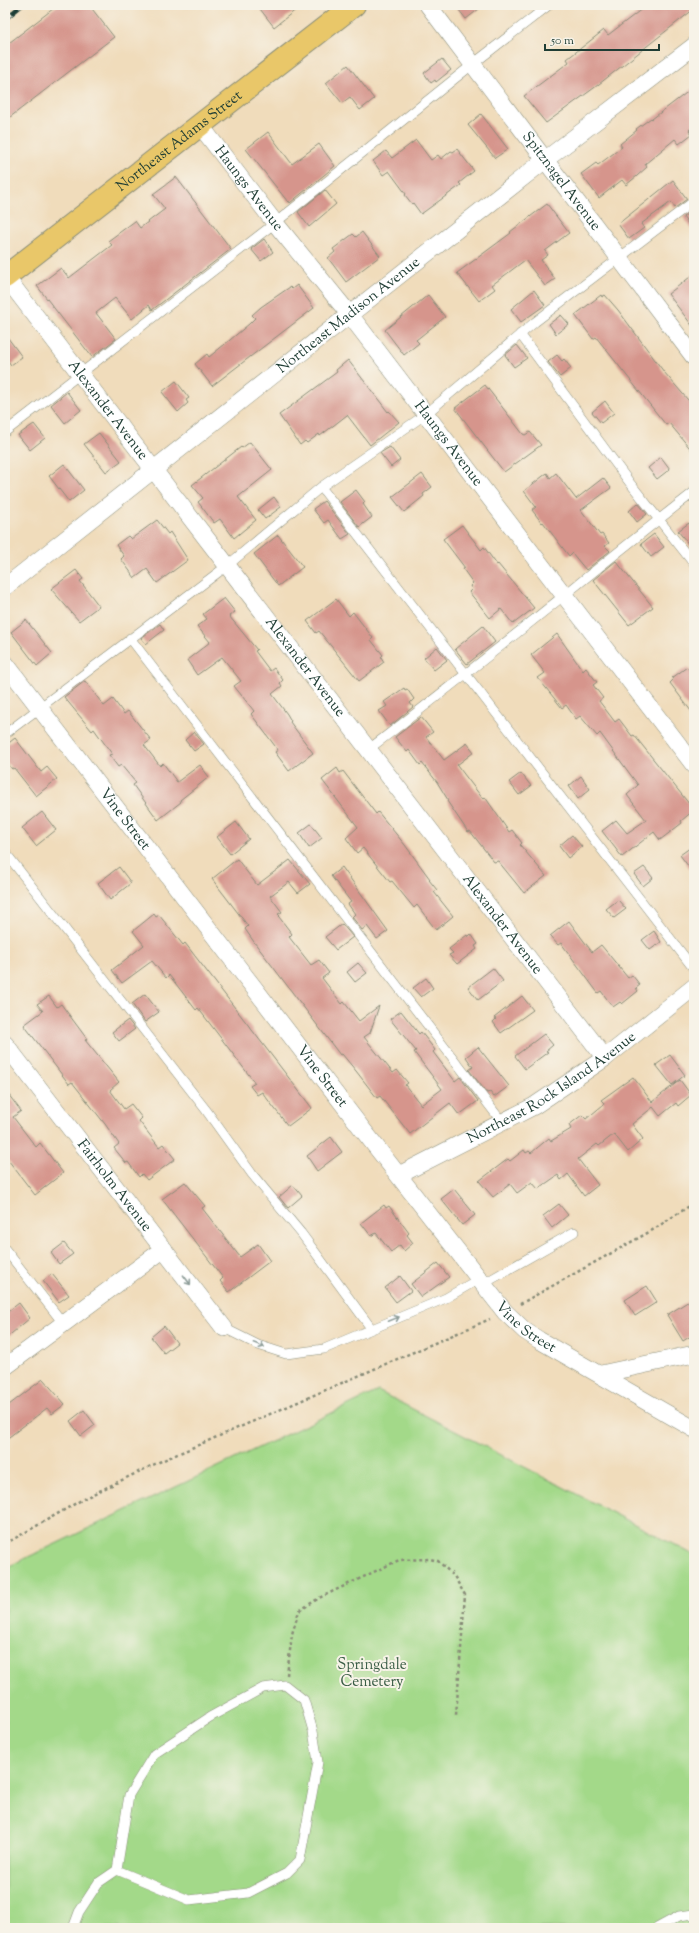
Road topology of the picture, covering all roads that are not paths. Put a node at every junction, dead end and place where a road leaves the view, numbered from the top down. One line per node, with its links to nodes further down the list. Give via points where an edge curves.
1 (354, 5): 6 (main road, Northeast Adams Street)
2 (428, 5): 5 (street, Spitznagel Avenue)
3 (549, 5): 5 (lane)
4 (694, 46): 7 (street, Northeast Madison Avenue)
5 (473, 64): 7 (street, Spitznagel Avenue); 9 (lane)
6 (200, 125): 9 (street, Haungs Avenue); 11 (main road, Northeast Adams Street)
7 (546, 160): 10 (street, Spitznagel Avenue); 12 (street, Northeast Madison Avenue)
8 (694, 201): 10 (lane)
9 (275, 223): 12 (street, Haungs Avenue); 15 (lane)
10 (620, 258): 13 (lane); 14 (street, Spitznagel Avenue)
11 (5, 276): 15 (street, Alexander Avenue)
12 (350, 315): 16 (street, Haungs Avenue); 18 (street, Northeast Madison Avenue)
13 (520, 334): 16 (lane); 21 (lane)
14 (693, 352)
15 (81, 374): 17 (lane); 18 (street, Alexander Avenue)
16 (426, 414): 19 (lane); 25 (street, Haungs Avenue)
17 (5, 432)
18 (155, 470): 23 (street, Alexander Avenue); 24 (street, Northeast Madison Avenue)
19 (321, 487): 23 (lane); 28 (lane)
20 (694, 492): 21 (lane)
21 (659, 520): 22 (lane); 25 (lane)
22 (694, 564)
23 (228, 565): 26 (lane); 31 (street, Alexander Avenue)
24 (5, 587)
25 (564, 594): 28 (lane); 32 (street, Haungs Avenue)
26 (130, 638): 29 (lane); 38 (lane)
27 (5, 663): 29 (street, Vine Street)
28 (466, 674): 31 (lane); 34 (lane)
29 (39, 707): 30 (lane); 39 (street, Vine Street)
30 (5, 734)
31 (369, 749): 37 (street, Alexander Avenue)
32 (694, 765)
33 (5, 852): 46 (lane, via 206,1110)
34 (694, 969)
35 (694, 987): 37 (street, Northeast Rock Island Avenue)
36 (5, 1044): 42 (street, Fairholm Avenue)
37 (605, 1058): 38 (street, Northeast Rock Island Avenue, via 534,1106)
38 (502, 1122): 39 (street, Northeast Rock Island Avenue)
39 (399, 1175): 43 (street, Vine Street)
40 (574, 1232): 43 (lane)
41 (5, 1249): 44 (lane)
42 (164, 1249): 44 (street); 45 (street, Fairholm Avenue, one-way to 45)
43 (481, 1282): 46 (lane, one-way to 43); 49 (street, Vine Street, via 505,1312 525,1331)
44 (63, 1323): 48 (street)
45 (224, 1328): 46 (lane, one-way to 46, via 258,1346 286,1354 324,1349)
46 (371, 1328)
47 (694, 1354): 49 (street)
48 (5, 1367)
49 (601, 1374): 50 (street, Vine Street)
50 (694, 1429)
51 (117, 1870): 51 (lane, via 189,1900 248,1893 287,1873 300,1860 318,1762 314,1731 304,1700 285,1685 263,1688 210,1717 154,1754 129,1795); 53 (lane, via 98,1883 79,1912)
52 (694, 1914): 54 (lane, via 679,1916)
53 (73, 1928)
54 (657, 1928)

